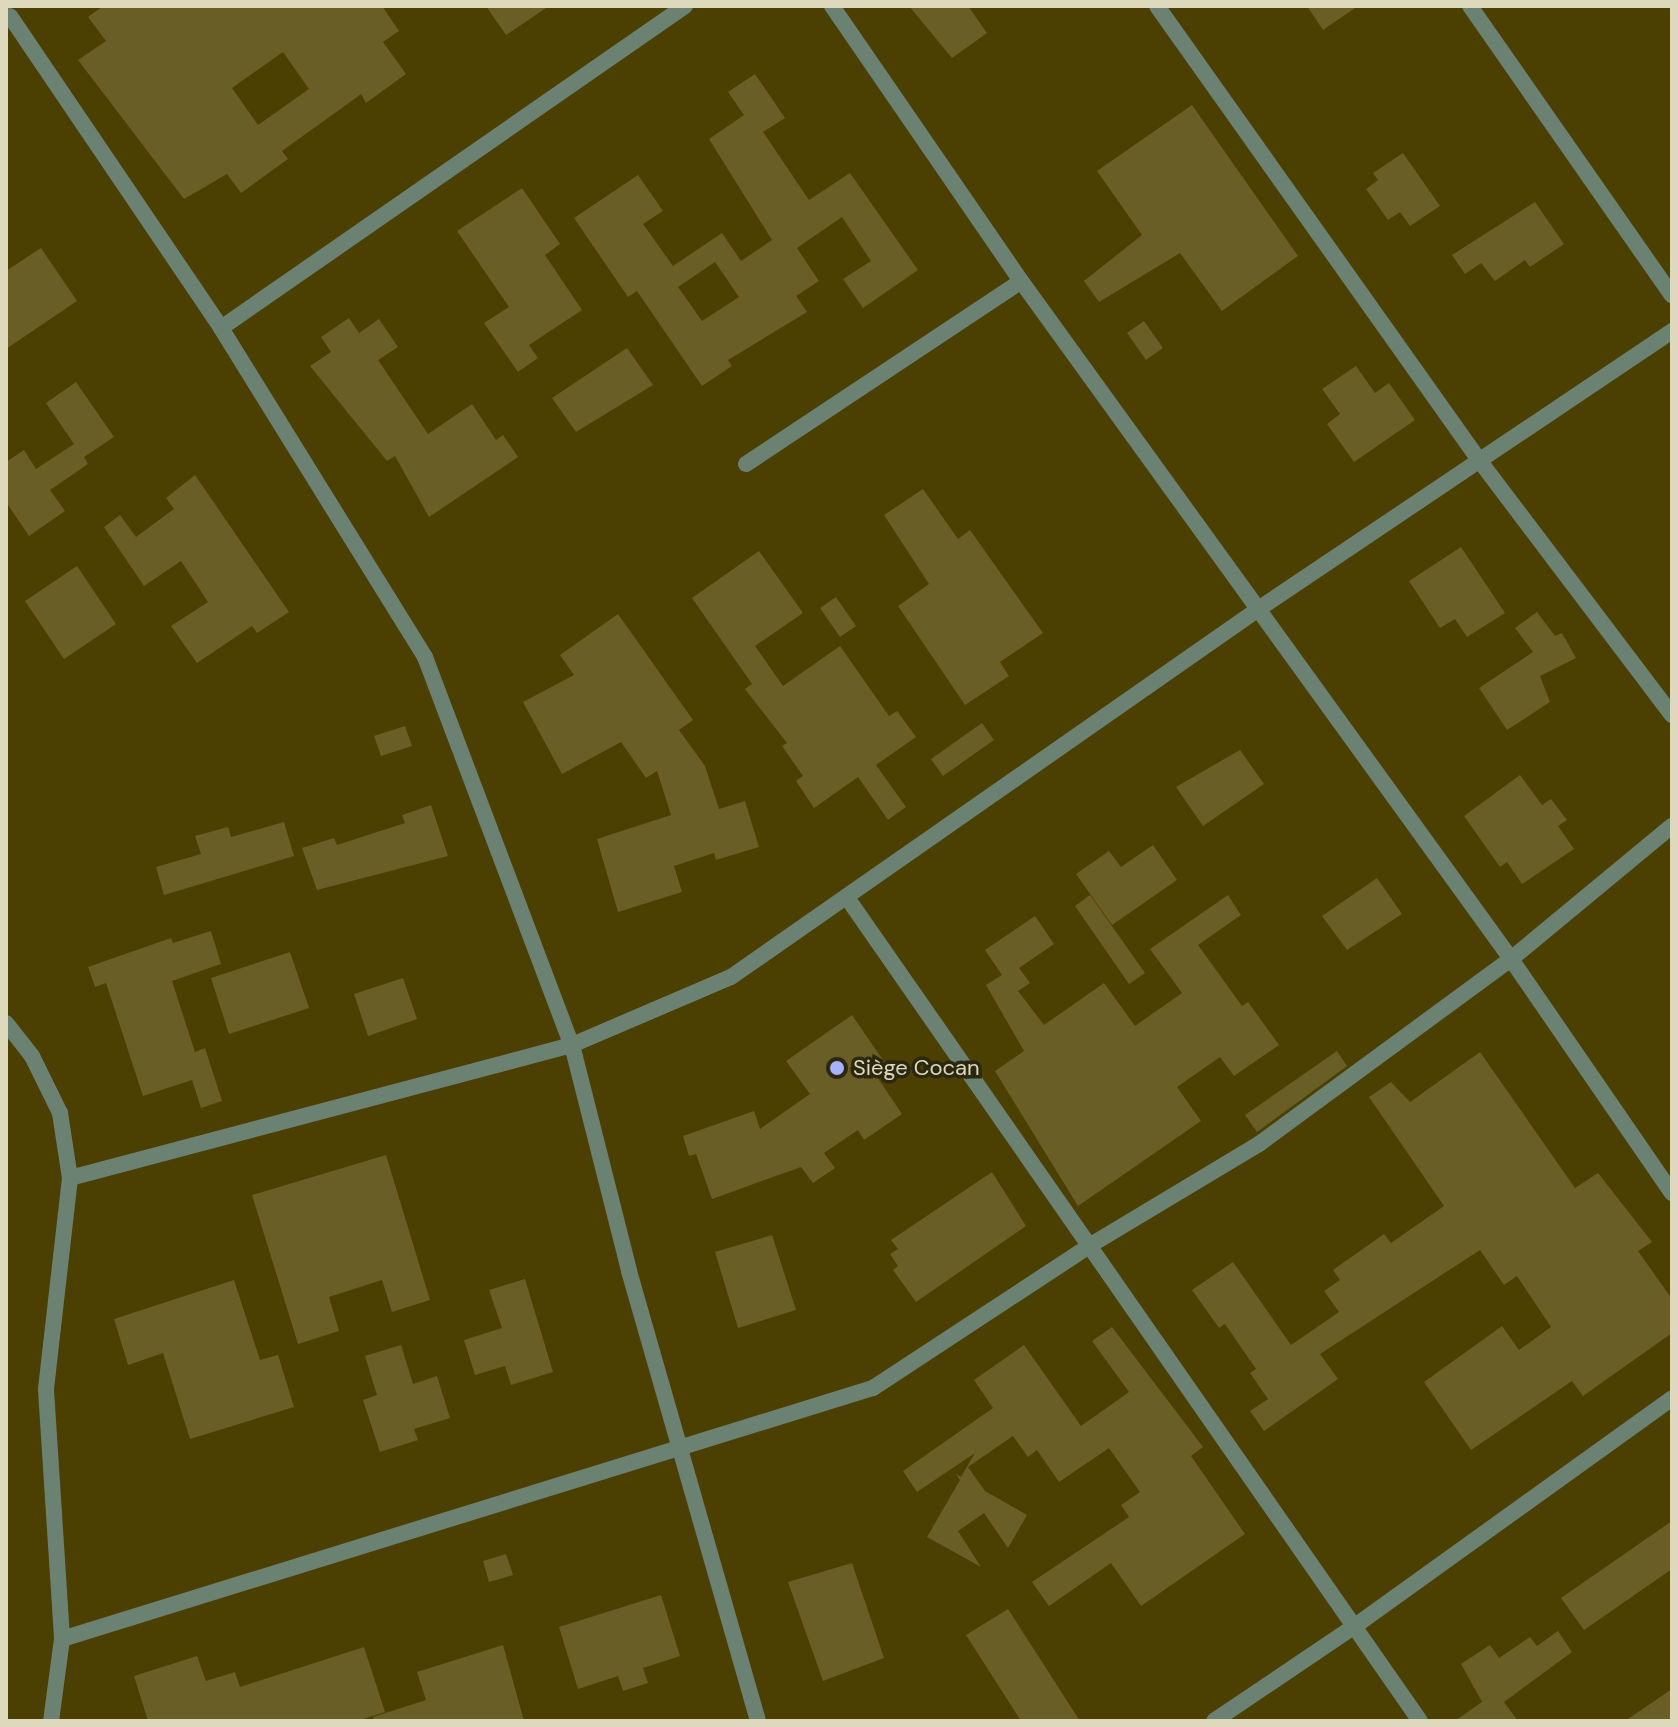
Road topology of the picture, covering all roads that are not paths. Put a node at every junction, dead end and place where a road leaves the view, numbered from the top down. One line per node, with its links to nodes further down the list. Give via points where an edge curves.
1 (685, 6): 8 (street)
2 (832, 6): 6 (street)
3 (1157, 6): 10 (street)
4 (1470, 6): 7 (street)
5 (13, 13): 8 (street)
6 (1021, 281): 11 (street); 12 (street)
7 (1672, 296)
8 (221, 328): 18 (street, via 425,657)
9 (1672, 331): 10 (street)
10 (1479, 460): 12 (street); 13 (street)
11 (746, 464)
12 (1257, 610): 15 (street); 16 (street)
13 (1672, 715)
14 (1672, 826): 16 (street)
15 (848, 899): 18 (street, via 731,977); 21 (street)
16 (1511, 959): 20 (street); 21 (street, via 1259,1144)
17 (6, 1023): 19 (street, via 32,1056 60,1113)
18 (572, 1045): 19 (street); 23 (street)
19 (70, 1178): 25 (street, via 46,1390)
20 (1672, 1193)
21 (1089, 1246): 23 (street, via 873,1388); 24 (street)
22 (1672, 1398): 24 (street)
23 (680, 1451): 25 (street); 27 (street)
24 (1355, 1626): 28 (street); 29 (street)
25 (62, 1639): 26 (street)
26 (51, 1721)
27 (758, 1721)
28 (1214, 1721)
29 (1420, 1721)

